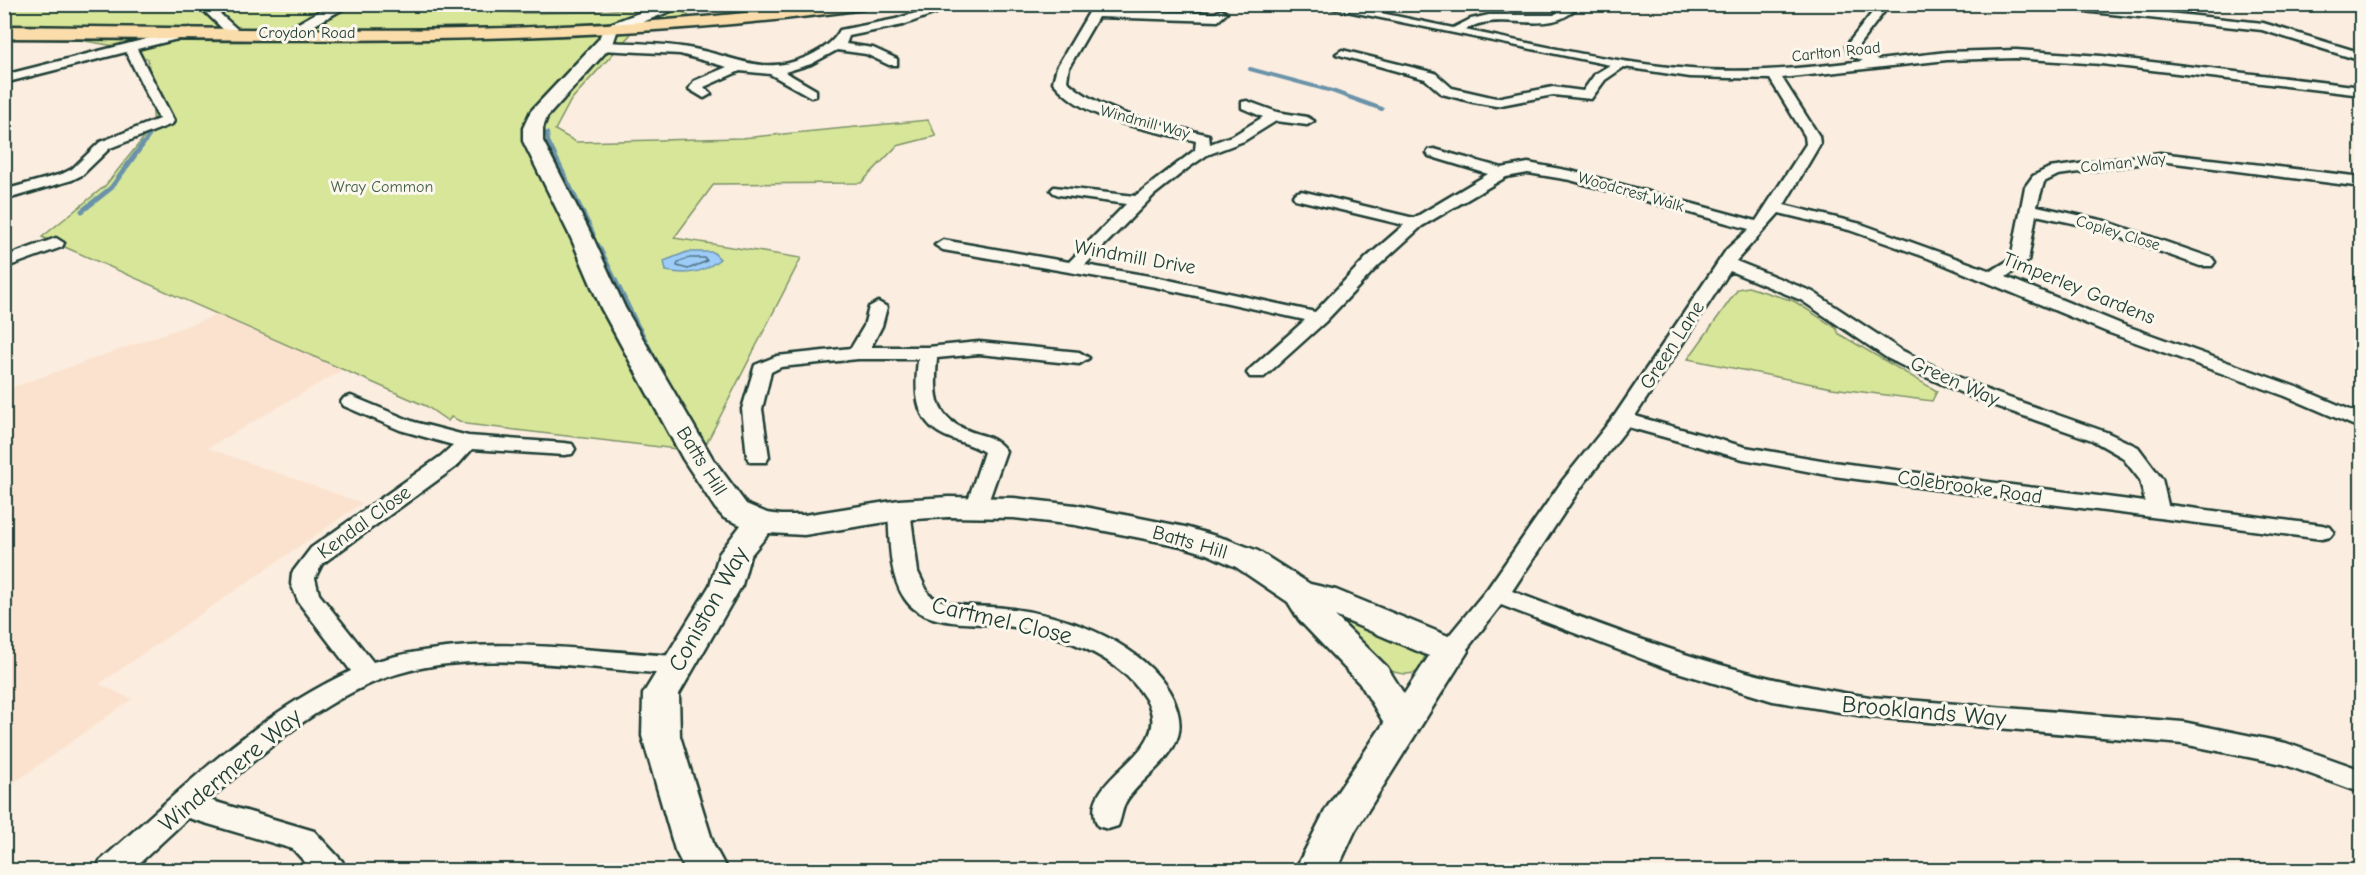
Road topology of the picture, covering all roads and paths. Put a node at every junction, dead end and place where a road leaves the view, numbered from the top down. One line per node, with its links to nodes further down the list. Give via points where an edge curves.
1 (202, 4): 15 (street)
2 (345, 4): 17 (street)
3 (682, 4): 12 (street)
4 (864, 4): 12 (main road, Croydon Road)
5 (1318, 4): 16 (street, Carlton Road)
6 (1885, 4): 25 (street, via 1851,51)
7 (2044, 4): 22 (street, via 2263,27)
8 (1568, 6): 16 (street, via 1568,13 1556,19 1476,19 1462,24)
9 (1097, 9): 11 (street); 38 (street, Windmill Way, via 1064,67 1060,82 1072,95 1094,108)
10 (932, 11): 19 (street, via 844,33)
11 (1219, 17)
12 (651, 20): 18 (main road, Croydon Road)
13 (4, 32): 14 (main road, Croydon Road)
14 (190, 32): 15 (main road, Croydon Road); 20 (street)
15 (233, 32): 17 (main road, Croydon Road)
16 (1455, 32): 24 (street, Carlton Road)
17 (289, 33): 18 (main road, Croydon Road)
18 (605, 38): 26 (street, via 694,52); 72 (street, Batts Hill, via 538,114 533,141 613,308 698,459 735,511)
19 (836, 46): 23 (street, via 869,51); 27 (street)
20 (130, 47): 29 (street); 43 (street, via 167,119 105,145 67,177)
21 (1342, 54): 33 (street, via 1430,76 1447,91 1496,102 1553,91)
22 (2361, 57)
23 (893, 62)
24 (1621, 64): 28 (street, Carlton Road, via 1690,73); 33 (street, via 1600,77)
25 (1879, 64): 28 (street, Carlton Road); 30 (street, Carlton Road, via 1971,54 2044,56)
26 (739, 67): 27 (street); 32 (street, via 699,84 696,89)
27 (774, 71): 31 (street)
28 (1774, 75): 46 (street, Green Lane, via 1812,136 1813,144)
29 (4, 79)
30 (2361, 91)
31 (812, 93)
32 (704, 94)
33 (1586, 96): 34 (street)
34 (1601, 99)
35 (1247, 105): 36 (street)
36 (1274, 116): 37 (street); 38 (street, via 1239,138)
37 (1307, 121)
38 (1203, 145): 45 (street, Windmill Way)
39 (1434, 153): 40 (street, Woodcrest Walk)
40 (1501, 173): 48 (street, Woodcrest Walk); 49 (street, Woodcrest Walk, via 1528,168 1571,176)
41 (2361, 182): 47 (street, Colman Way, via 2175,158 2146,158 2045,174 2035,183)
42 (1059, 190): 45 (street)
43 (4, 195)
44 (1301, 196): 48 (street)
45 (1135, 201): 55 (street, Windmill Way)
46 (1775, 207): 49 (street, Green Lane); 56 (street, Timperley Gardens, via 1874,233)
47 (2029, 208): 52 (street, Copley Close, via 2098,224); 56 (street, Colman Way, via 2019,261)
48 (1416, 223): 58 (street, Woodcrest Walk)
49 (1760, 227): 54 (street, Green Lane)
50 (56, 243): 53 (street)
51 (943, 244): 55 (street, Windmill Drive)
52 (2206, 262)
53 (4, 263)
54 (1726, 263): 64 (street, Green Lane); 71 (street, Green Way, via 1807,296 1922,368 1985,396 2099,436 2130,452 2151,479)
55 (1071, 269): 58 (street, Windmill Drive, via 1155,282)
56 (1993, 278): 65 (street, Timperley Gardens, via 2124,332 2292,392)
57 (878, 307): 59 (street)
58 (1319, 318): 62 (street, Woodcrest Walk)
59 (858, 353): 60 (street); 68 (street, via 777,362 762,369 752,409)
60 (928, 353): 61 (street, via 979,348); 69 (street, via 924,396 932,419 950,432 988,443 995,451)
61 (1079, 358)
62 (1257, 373)
63 (351, 402): 66 (street, via 407,426)
64 (1623, 419): 71 (street, Colebrooke Road, via 1743,453 1833,469); 75 (street, Green Lane, via 1571,485)
65 (2361, 423)
66 (467, 442): 67 (street); 78 (street, Kendal Close, via 449,461 318,553 302,573 308,597)
67 (564, 449)
68 (758, 457)
69 (977, 506): 70 (street, Batts Hill); 74 (street, Batts Hill, via 1075,515 1185,537 1247,559)
70 (899, 510): 72 (street, Batts Hill, via 804,525); 82 (street, Cartmel Close, via 911,590 921,601 939,609 1046,625 1080,637 1110,652 1154,686 1167,722 1162,742 1114,794 1108,805)
71 (2159, 513): 73 (street, Colebrooke Road)
72 (761, 522): 77 (street, Coniston Way, via 735,554 726,585)
73 (2322, 532)
74 (1301, 594): 76 (street, Batts Hill, via 1324,598); 79 (street, Batts Hill, via 1311,612 1374,676)
75 (1490, 603): 76 (street); 80 (street, Brooklands Way, via 1724,679 1819,702 2183,733 2286,754)
76 (1451, 651): 79 (street)
77 (676, 665): 78 (street, Windermere Way, via 565,655 453,655 416,659); 85 (street, Coniston Way, via 661,694 661,736 695,850)
78 (368, 674): 81 (street, Windermere Way, via 317,700 267,735)
79 (1403, 723): 86 (street, via 1340,821)
80 (2361, 782)
81 (186, 806): 83 (street, Windermere Way); 84 (street, via 303,840)
82 (1108, 817)
83 (111, 870)
84 (331, 870)
85 (706, 870)
86 (1316, 870)

